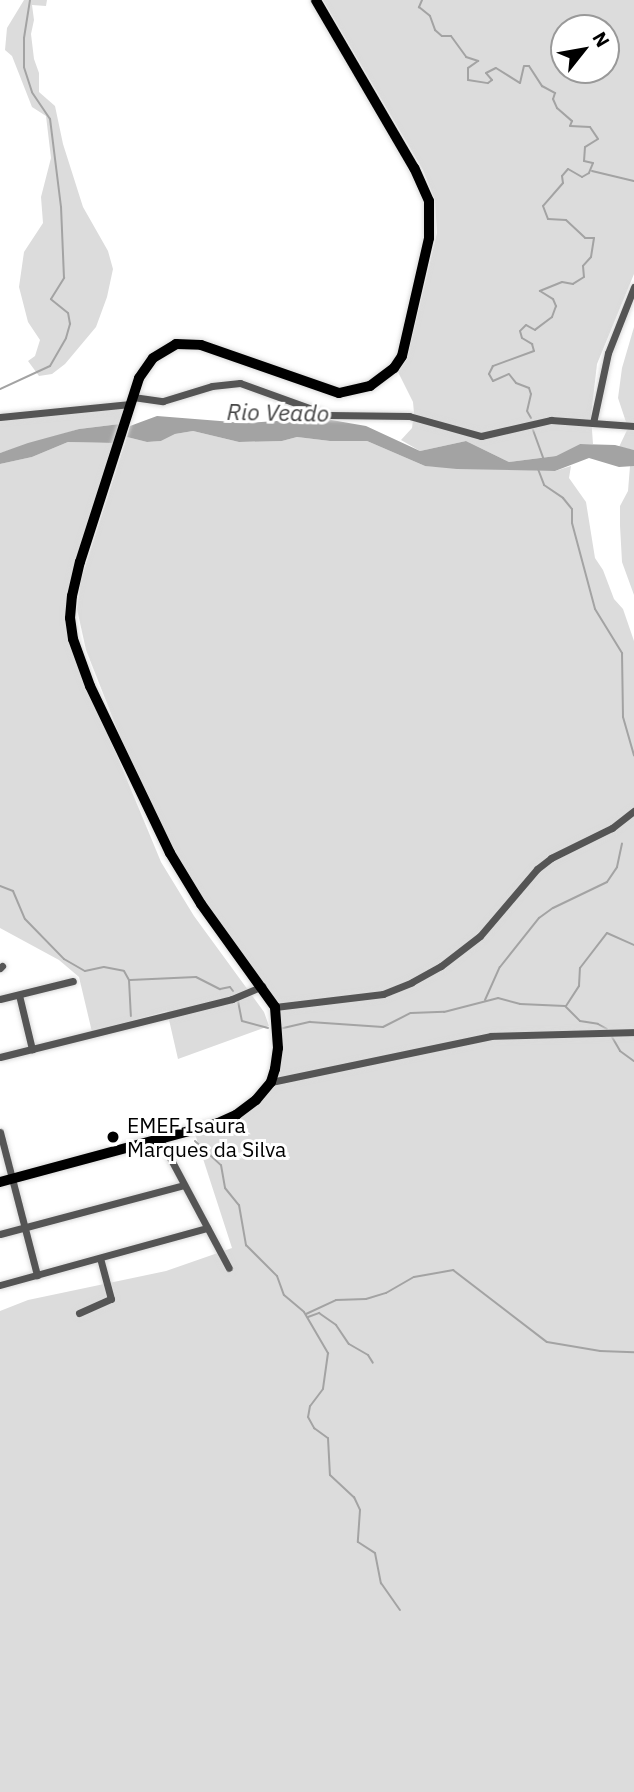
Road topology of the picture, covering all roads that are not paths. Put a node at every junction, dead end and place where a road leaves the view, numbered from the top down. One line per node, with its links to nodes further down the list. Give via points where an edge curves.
1 (316, 0): 3 (main road, via 429,201 429,238 401,356 394,368 370,386 340,393 201,345 176,344 153,358)
2 (634, 287): 5 (street, via 608,353)
3 (131, 401): 4 (street); 5 (street, via 163,401 240,383 329,415 409,416 481,436 551,420); 9 (main road, via 72,596 74,639 90,686 170,853 201,904)
4 (0, 417)
5 (593, 423): 6 (street)
6 (634, 426)
7 (634, 811): 12 (street, via 612,828 551,858 480,936 422,977 383,994)
8 (73, 981): 10 (street)
9 (263, 986): 12 (main road); 14 (street, via 232,999)
10 (19, 995): 11 (street); 14 (street)
11 (0, 999)
12 (275, 1007): 16 (main road, via 278,1048)
13 (634, 1032): 16 (street, via 491,1036)
14 (32, 1049): 15 (street)
15 (0, 1057)
16 (271, 1082): 18 (main road, via 236,1115)
17 (0, 1132): 19 (street)
18 (160, 1139): 19 (main road); 21 (street)
19 (12, 1179): 20 (main road); 22 (street)
20 (0, 1182)
21 (184, 1185): 22 (street); 23 (street)
22 (24, 1227): 24 (street); 27 (street)
23 (208, 1228): 25 (street); 26 (street)
24 (0, 1234)
25 (100, 1258): 27 (street); 29 (street, via 111,1300)
26 (229, 1268)
27 (37, 1275): 28 (street)
28 (0, 1285)
29 (79, 1313)

